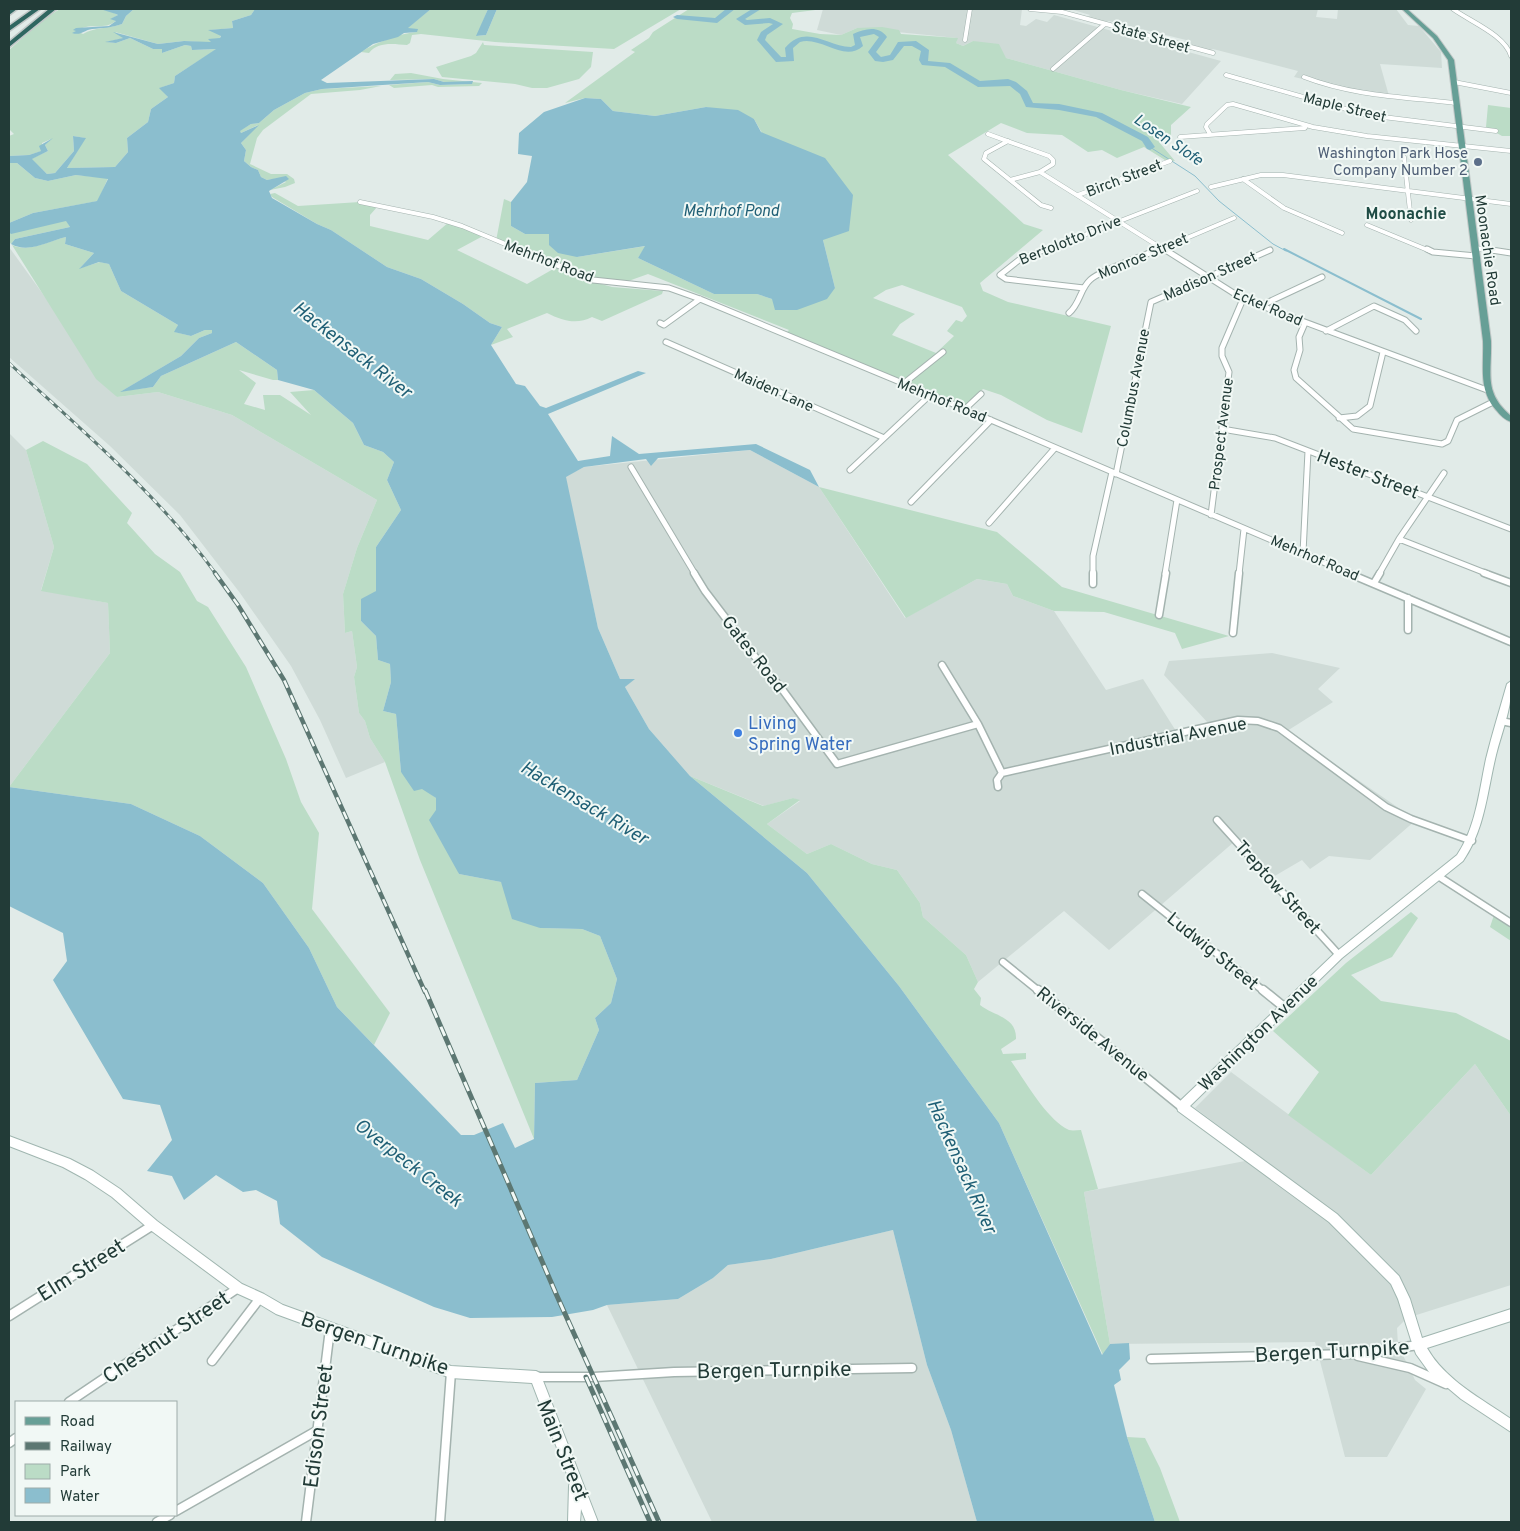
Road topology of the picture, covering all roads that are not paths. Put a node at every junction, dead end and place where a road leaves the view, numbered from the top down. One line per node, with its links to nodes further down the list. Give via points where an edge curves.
1 (14, 9): 9 (highway)
2 (30, 9): 11 (highway)
3 (37, 9): 12 (highway)
4 (53, 9): 14 (highway)
5 (970, 9): 13 (street)
6 (1030, 9): 10 (street, State Street, via 1062,12)
7 (1404, 9): 20 (main road, Moonachie Road, via 1448,53)
8 (1453, 9): 16 (street, via 1491,31 1509,48)
9 (9, 13)
10 (1105, 24): 15 (street, State Street); 17 (street)
11 (9, 25)
12 (9, 29)
13 (965, 40)
14 (9, 45)
15 (1213, 53)
16 (1511, 56)
17 (1053, 68)
18 (1226, 75): 23 (street, Maple Street, via 1367,115)
19 (1304, 77): 22 (street, via 1345,90)
20 (1454, 82): 21 (street); 22 (main road, Moonachie Road)
21 (1511, 92)
22 (1456, 103): 23 (main road, Moonachie Road)
23 (1459, 127): 25 (street, Maple Street); 30 (main road, Moonachie Road)
24 (1319, 128): 27 (street); 27 (street, via 1230,104 1207,124); 30 (street)
25 (1496, 132)
26 (988, 134): 29 (street)
27 (1210, 134): 28 (street)
28 (1180, 136)
29 (1008, 141): 34 (street, via 1052,158 1052,164); 36 (street, via 984,157)
30 (1462, 148): 31 (street); 41 (main road, Moonachie Road)
31 (1511, 152)
32 (1404, 157): 39 (street)
33 (1170, 161): 40 (street, Birch Street)
34 (1040, 172): 36 (street); 40 (street, Eckel Road)
35 (1243, 179): 37 (street); 39 (street, via 1267,174 1284,175); 49 (street, via 1284,208)
36 (1010, 180): 44 (street, via 1041,205)
37 (1211, 187)
38 (1196, 191): 47 (street, Bertolotto Drive)
39 (1408, 191): 41 (street); 46 (street)
40 (1078, 195): 47 (street, Eckel Road)
41 (1468, 199): 43 (street); 51 (main road, Moonachie Road)
42 (360, 202): 58 (street, Mehrhof Road, via 462,226 593,280 669,288)
43 (1511, 204)
44 (1051, 208)
45 (1234, 218): 50 (street, Monroe Street)
46 (1411, 220)
47 (1119, 221): 50 (street, Eckel Road); 57 (street, Bertolotto Drive, via 1016,261 1000,274 1006,279)
48 (1367, 225): 54 (street, via 1433,252)
49 (1342, 233)
50 (1162, 248): 55 (street, Eckel Road); 57 (street, Monroe Street, via 1095,276 1086,282)
51 (1475, 248): 53 (street); 54 (main road, Moonachie Road)
52 (1270, 250): 55 (street, Madison Street)
53 (1511, 253)
54 (1476, 256): 71 (main road, Moonachie Road, via 1488,356)
55 (1208, 277): 59 (street, Eckel Road); 60 (street, Madison Street)
56 (1322, 277): 61 (street)
57 (1084, 288): 62 (street, Monroe Street, via 1078,306)
58 (700, 299): 63 (street, via 664,325); 70 (street, Mehrhof Road)
59 (1243, 299): 61 (street, Eckel Road); 79 (street, Prospect Avenue, via 1222,348 1229,372)
60 (1150, 302): 85 (street, Columbus Avenue)
61 (1260, 306): 64 (street, Eckel Road)
62 (1069, 313)
63 (660, 323)
64 (1305, 323): 65 (street, Eckel Road); 76 (street, via 1299,337 1300,350 1294,374)
65 (1326, 330): 66 (street, via 1374,306 1405,320); 69 (street, Eckel Road)
66 (1416, 331)
67 (666, 342): 80 (street, Maiden Lane)
68 (943, 352): 70 (street)
69 (1383, 352): 71 (street, Eckel Road); 76 (street, via 1370,406 1357,416)
70 (903, 384): 73 (street, Mehrhof Road)
71 (1487, 390): 74 (main road)
72 (981, 394): 75 (street)
73 (929, 396): 75 (street, Mehrhof Road); 80 (street)
74 (1493, 402): 76 (street, via 1456,420 1448,441 1442,444 1361,431); 78 (main road)
75 (965, 409): 77 (street, Mehrhof Road)
76 (1340, 418)
77 (991, 420): 81 (street, Mehrhof Road); 89 (street)
78 (1511, 420)
79 (1222, 429): 82 (street, Hester Street, via 1275,438); 90 (street, Prospect Avenue)
80 (882, 437): 84 (street)
81 (1055, 448): 85 (street, Mehrhof Road); 91 (street)
82 (1308, 451): 87 (street, Hester Street); 95 (street)
83 (630, 467): 107 (street, Gates Road, via 705,591 837,764)
84 (850, 470)
85 (1114, 473): 88 (street, Mehrhof Road); 97 (street, via 1093,556)
86 (1444, 474): 87 (street)
87 (1426, 496): 93 (street, Hester Street); 94 (street)
88 (1177, 500): 90 (street, Mehrhof Road); 100 (street)
89 (911, 502)
90 (1211, 515): 92 (street, Mehrhof Road)
91 (989, 523)
92 (1244, 529): 95 (street, Mehrhof Road); 102 (street)
93 (1511, 529)
94 (1399, 539): 96 (street); 98 (street)
95 (1303, 554): 96 (street, Mehrhof Road)
96 (1374, 583): 99 (street, Mehrhof Road)
97 (1093, 584)
98 (1511, 584)
99 (1408, 598): 101 (street); 103 (street, Mehrhof Road)
100 (1159, 615)
101 (1408, 630)
102 (1233, 633)
103 (1511, 642)
104 (942, 665): 107 (street)
105 (1511, 684): 106 (street, Washington Avenue)
106 (1506, 722): 111 (street, Washington Avenue)
107 (978, 724): 108 (street)
108 (1002, 773): 109 (street, via 997,780); 111 (street, Industrial Avenue, via 1238,720 1258,721 1288,733 1386,807)
109 (998, 787)
110 (1218, 820): 115 (street, Treptow Street)
111 (1472, 841): 112 (street, Washington Avenue, via 1460,858)
112 (1438, 876): 114 (street); 115 (street, Washington Avenue)
113 (1142, 894): 117 (street, Ludwig Street)
114 (1511, 922)
115 (1339, 955): 117 (street, Washington Avenue)
116 (1003, 962): 118 (street, Riverside Avenue)
117 (1284, 1008): 118 (street, Washington Avenue)
118 (1182, 1107): 126 (street, Washington Avenue, via 1333,1218 1395,1280)
119 (9, 1141): 120 (street, Bergen Turnpike, via 89,1175)
120 (153, 1225): 121 (street, Bergen Turnpike); 124 (street, Elm Street)
121 (238, 1288): 122 (street, Bergen Turnpike); 134 (street, Chestnut Street)
122 (260, 1298): 125 (street, Bergen Turnpike, via 280,1310); 129 (street)
123 (1511, 1314): 126 (street)
124 (9, 1316)
125 (330, 1329): 131 (street, Bergen Turnpike); 136 (street, Edison Street)
126 (1419, 1345): 127 (street, Bergen Turnpike); 133 (street, Bergen Turnpike, via 1437,1373)
127 (1350, 1354): 128 (street, Bergen Turnpike); 133 (street, via 1410,1368)
128 (1151, 1359)
129 (212, 1361)
130 (912, 1368): 132 (street, Bergen Turnpike)
131 (451, 1372): 132 (street, Bergen Turnpike); 142 (street)
132 (536, 1377): 137 (street, Main Street)
133 (1461, 1391): 135 (street, Bergen Turnpike)
134 (70, 1401)
135 (1511, 1426)
136 (318, 1430): 138 (street); 141 (street, Edison Street)
137 (575, 1481): 143 (street); 144 (street, Main Street)
138 (178, 1510)
139 (168, 1516): 140 (street)
140 (157, 1522)
141 (306, 1522)
142 (440, 1522)
143 (574, 1522)
144 (592, 1522)

